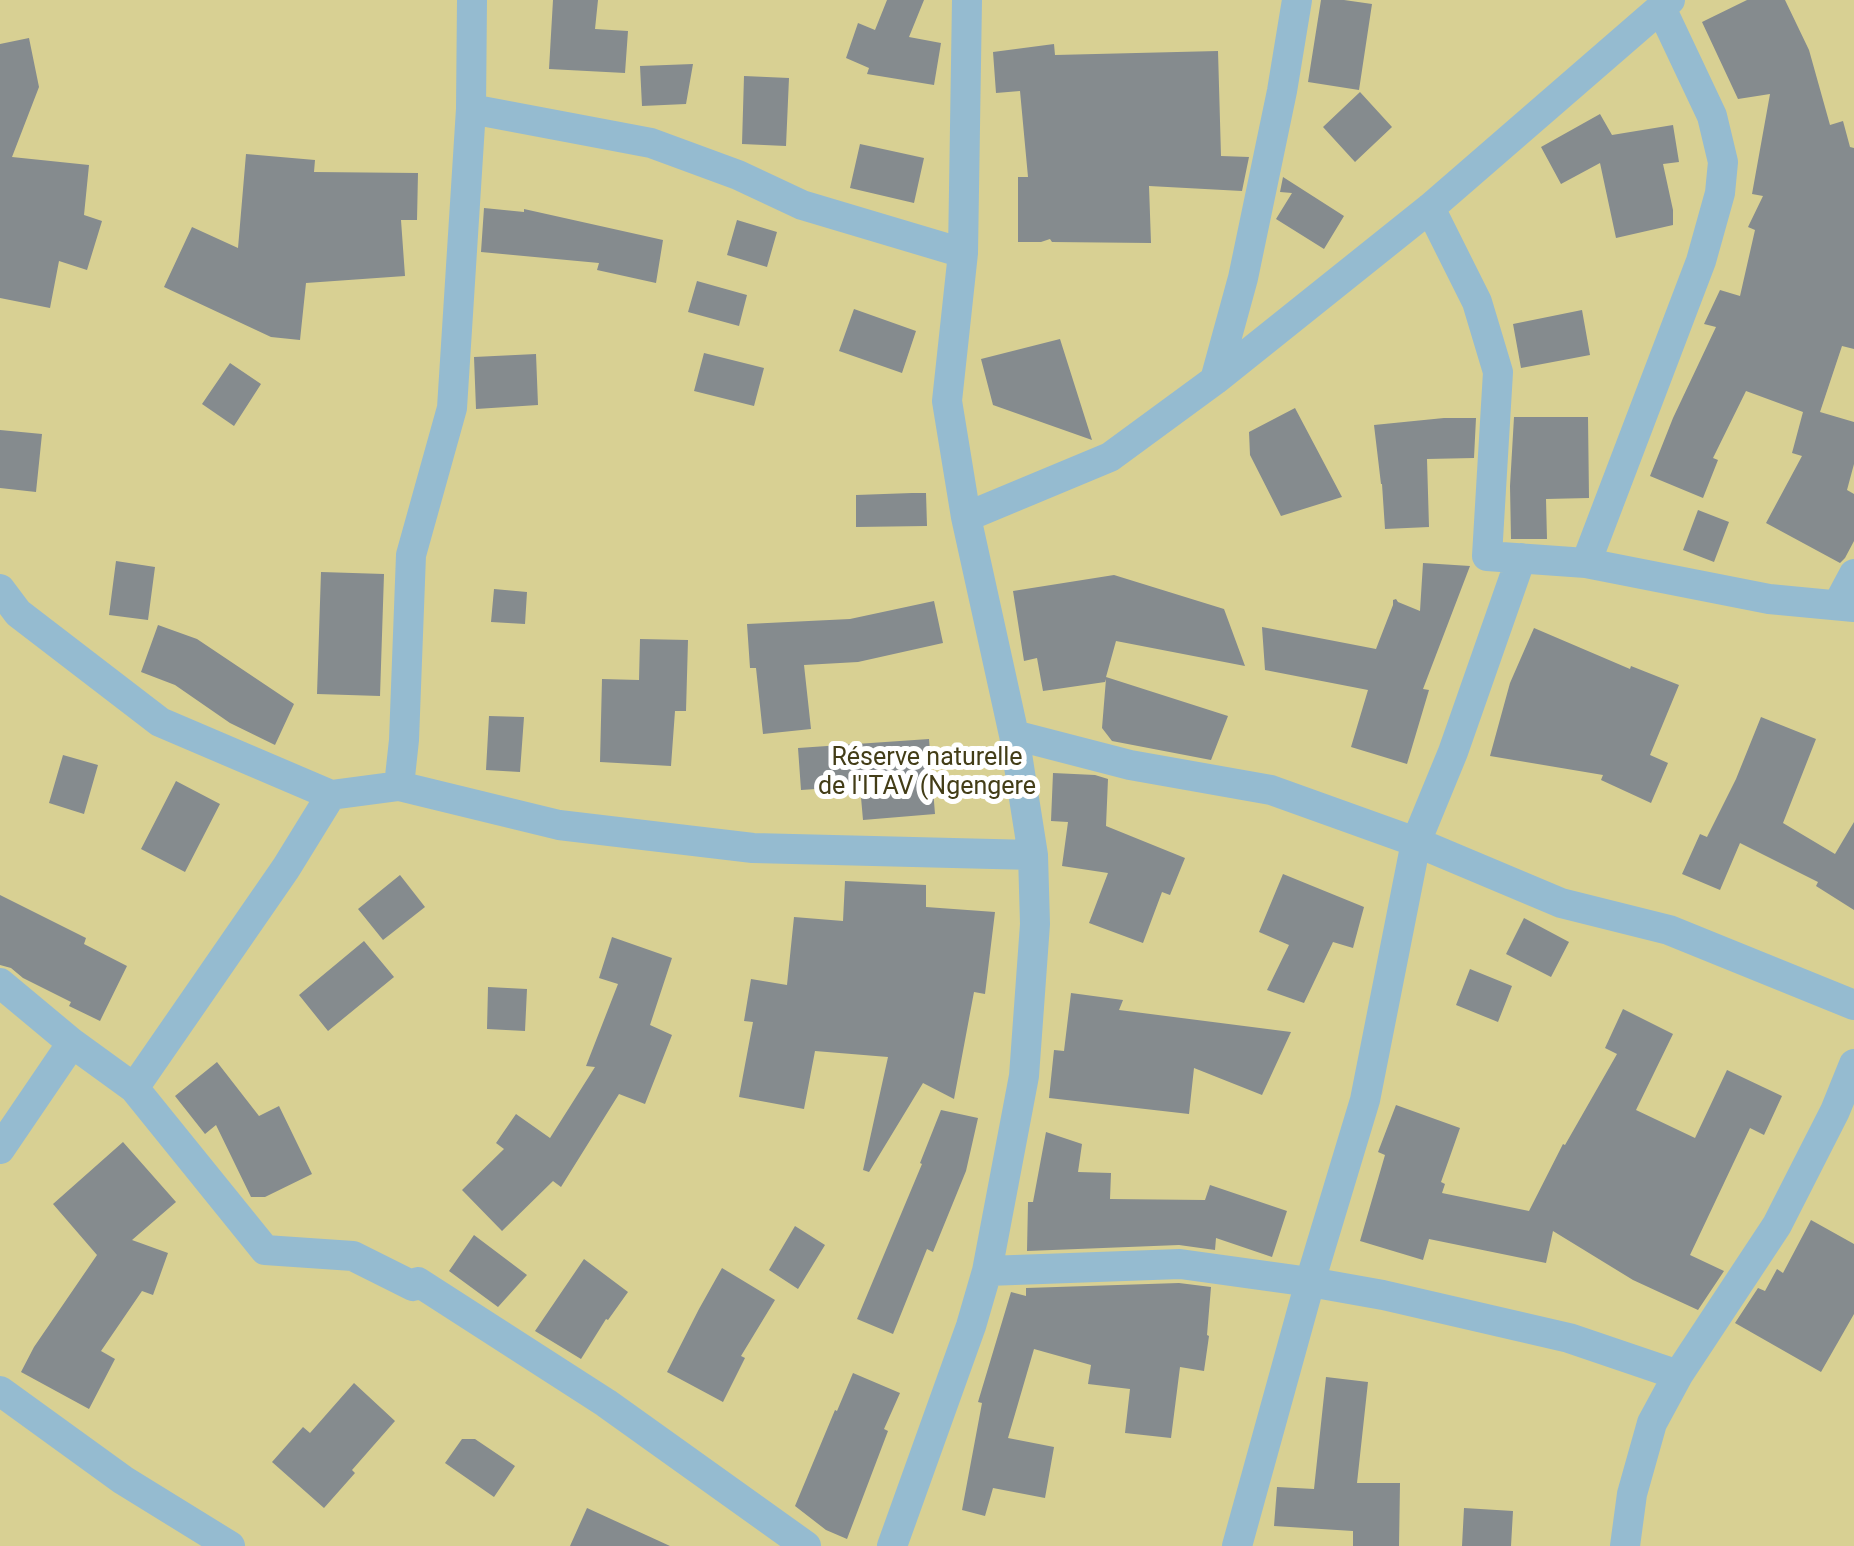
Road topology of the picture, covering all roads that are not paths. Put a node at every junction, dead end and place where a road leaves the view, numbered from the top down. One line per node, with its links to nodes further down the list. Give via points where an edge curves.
1 (472, 0): 5 (street)
2 (967, 0): 7 (street)
3 (1297, 0): 8 (street, via 1247,261)
4 (1666, 4): 6 (street); 11 (street, via 1712,116 1723,162 1720,193 1701,261)
5 (470, 110): 7 (street, via 651,142 802,205); 16 (street, via 452,408 411,555)
6 (1430, 208): 8 (street); 10 (street, via 1477,302 1498,372 1488,556)
7 (962, 253): 9 (street, via 947,401)
8 (1215, 380): 9 (street, via 1110,457)
9 (966, 517): 15 (street)
10 (1521, 558): 11 (street); 18 (street)
11 (1586, 562): 13 (street, via 1769,599)
12 (1854, 574): 13 (street)
13 (1846, 605)
14 (6, 609): 17 (street, via 160,722)
15 (1014, 735): 18 (street, via 1130,765 1271,790); 19 (street)
16 (398, 786): 17 (street); 19 (street, via 559,824 753,848)
17 (331, 795): 24 (street)
18 (1416, 842): 21 (street, via 1561,903 1668,930); 27 (street, via 1365,1100)
19 (1033, 855): 26 (street, via 1024,1076)
20 (0, 983): 22 (street)
21 (1854, 1005)
22 (72, 1043): 24 (street); 25 (street)
23 (1854, 1064): 28 (street, via 1777,1225)
24 (134, 1088): 31 (street, via 265,1250 353,1256 414,1286 418,1282)
25 (0, 1149)
26 (986, 1271): 27 (street, via 1180,1264); 32 (street)
27 (1310, 1282): 28 (street, via 1569,1338); 33 (street)
28 (1678, 1374): 34 (street, via 1652,1423)
29 (0, 1391): 30 (street, via 123,1480)
30 (230, 1546)
31 (806, 1546)
32 (892, 1546)
33 (1236, 1546)
34 (1625, 1546)

